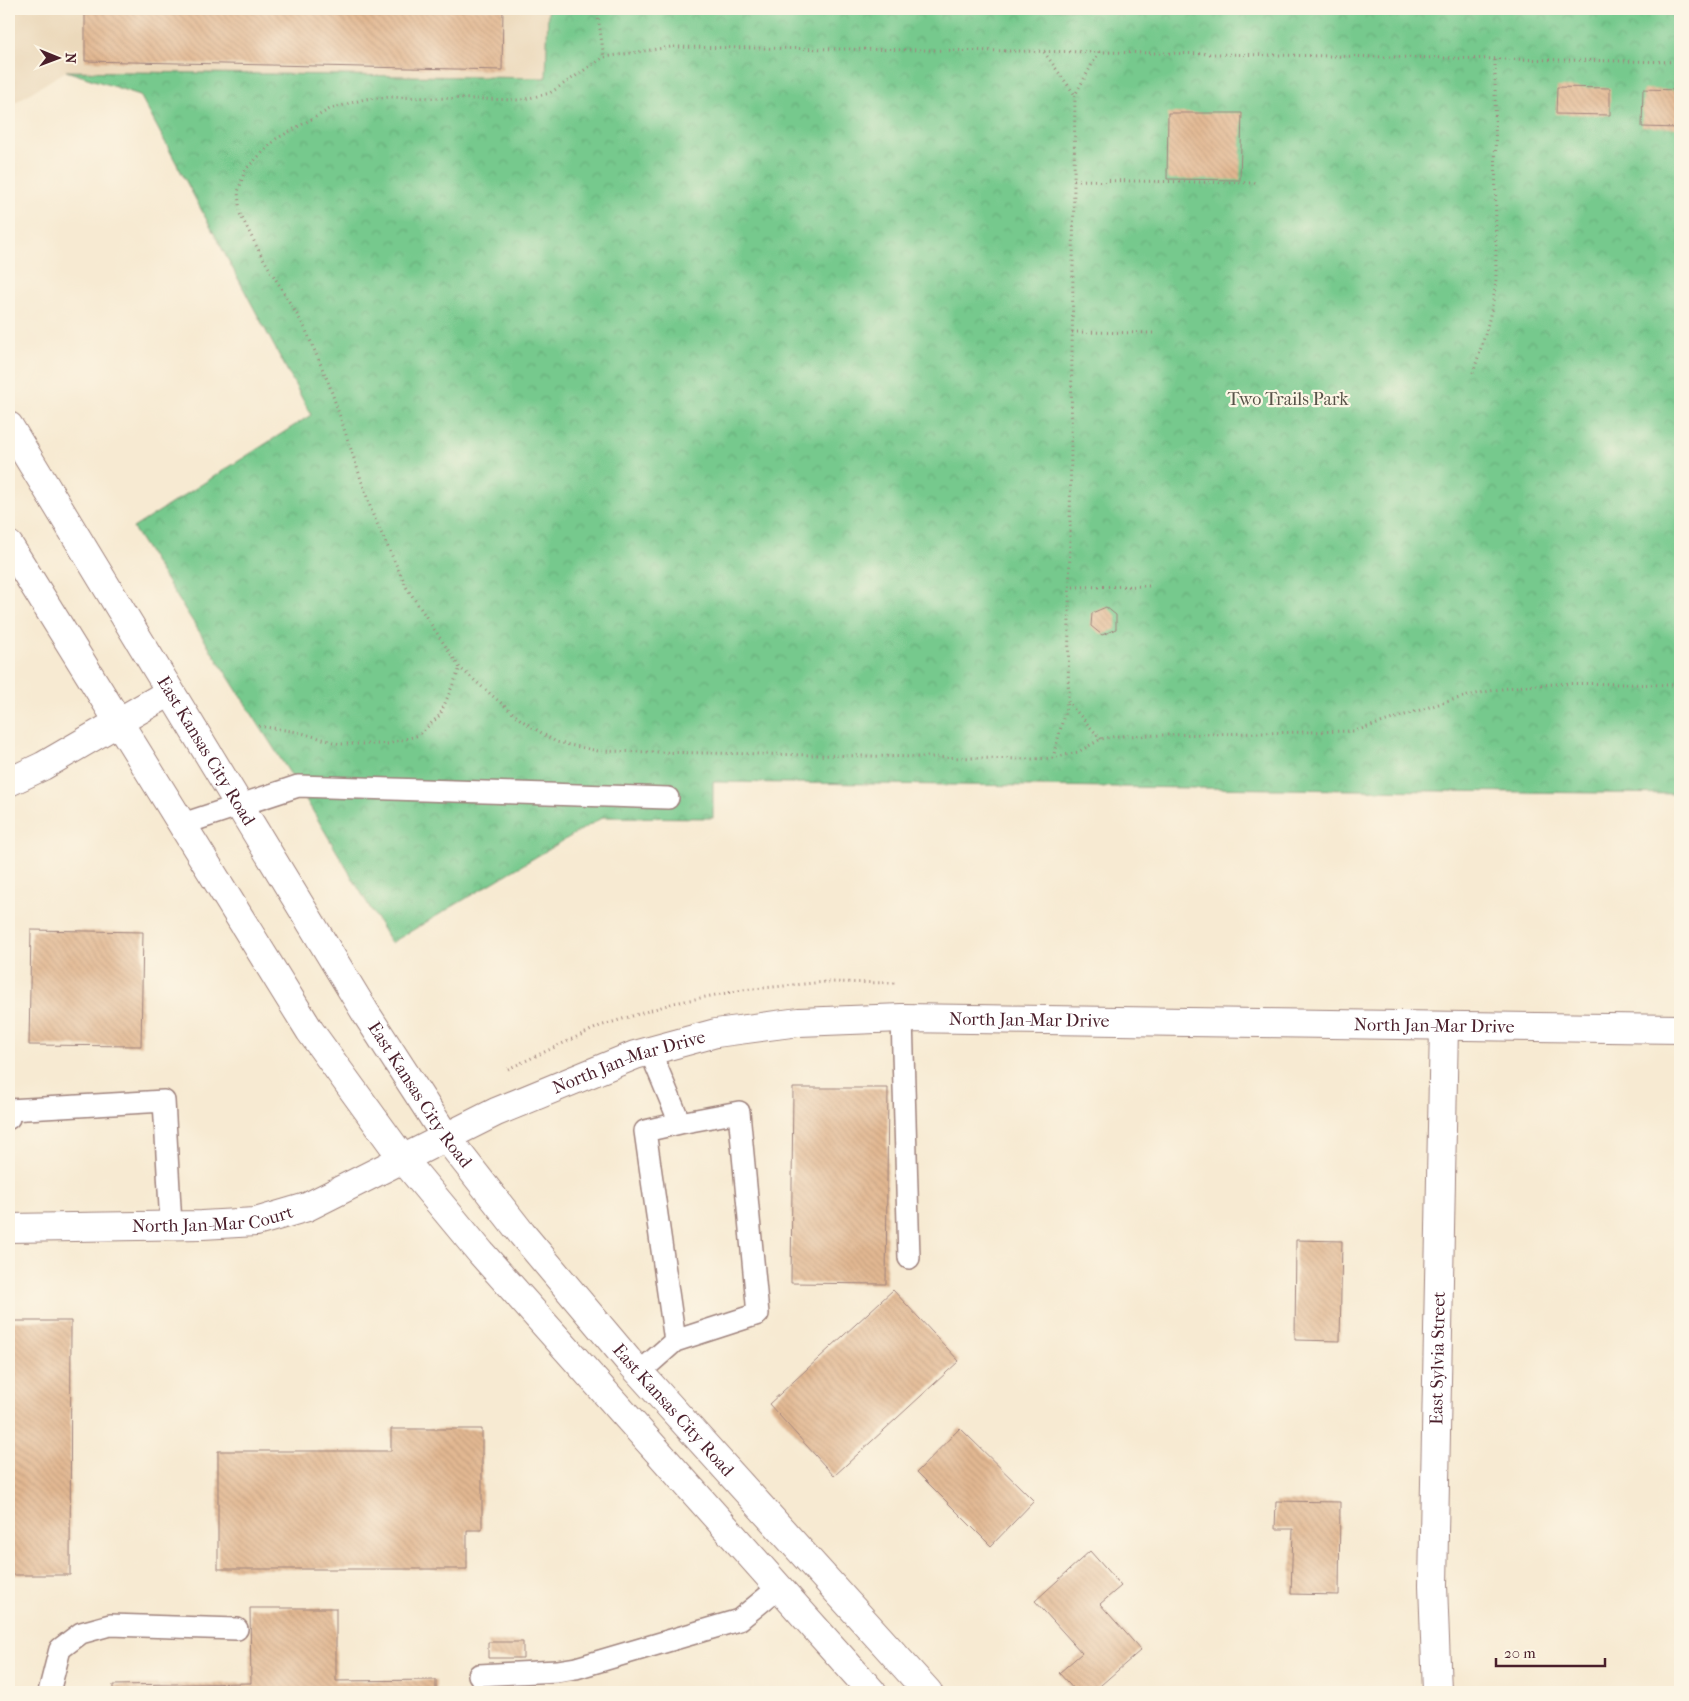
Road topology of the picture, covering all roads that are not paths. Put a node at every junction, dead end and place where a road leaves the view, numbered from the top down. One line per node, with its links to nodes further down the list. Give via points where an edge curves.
1 (9, 426): 3 (main road, East Kansas City Road)
2 (9, 545): 4 (main road)
3 (170, 692): 4 (main road); 7 (main road, East Kansas City Road)
4 (119, 723): 5 (main road); 8 (main road)
5 (9, 782)
6 (668, 798): 7 (lane, via 298,786)
7 (239, 806): 8 (lane); 15 (main road, East Kansas City Road)
8 (183, 824): 16 (main road, via 310,1031)
9 (902, 1018): 10 (main road, North Jan-Mar Drive); 12 (main road, North Jan-Mar Drive, via 799,1022 716,1033); 19 (lane)
10 (1444, 1026): 11 (main road, North Jan-Mar Drive); 28 (main road, East Sylvia Street, via 1433,1585)
11 (1680, 1029)
12 (650, 1051): 14 (lane); 15 (main road, North Jan-Mar Drive, via 496,1112)
13 (9, 1118): 17 (lane, via 9,1110 164,1101)
14 (680, 1123): 20 (lane, via 645,1131); 20 (lane, via 739,1112 758,1314)
15 (446, 1137): 16 (main road, North Jan-Mar Drive); 21 (main road, East Kansas City Road, via 522,1234)
16 (403, 1158): 17 (main road, North Jan-Mar Court, via 307,1207 256,1222); 22 (main road, via 480,1253)
17 (171, 1225): 18 (main road, North Jan-Mar Court)
18 (9, 1228)
19 (910, 1258)
20 (675, 1341): 21 (lane)
21 (640, 1372): 27 (main road, East Kansas City Road)
22 (778, 1588): 24 (lane, via 739,1620 576,1668); 26 (main road)
23 (237, 1629): 25 (lane, via 110,1625 81,1633 60,1649)
24 (479, 1675)
25 (49, 1692)
26 (872, 1692)
27 (928, 1692)
28 (1437, 1692)

